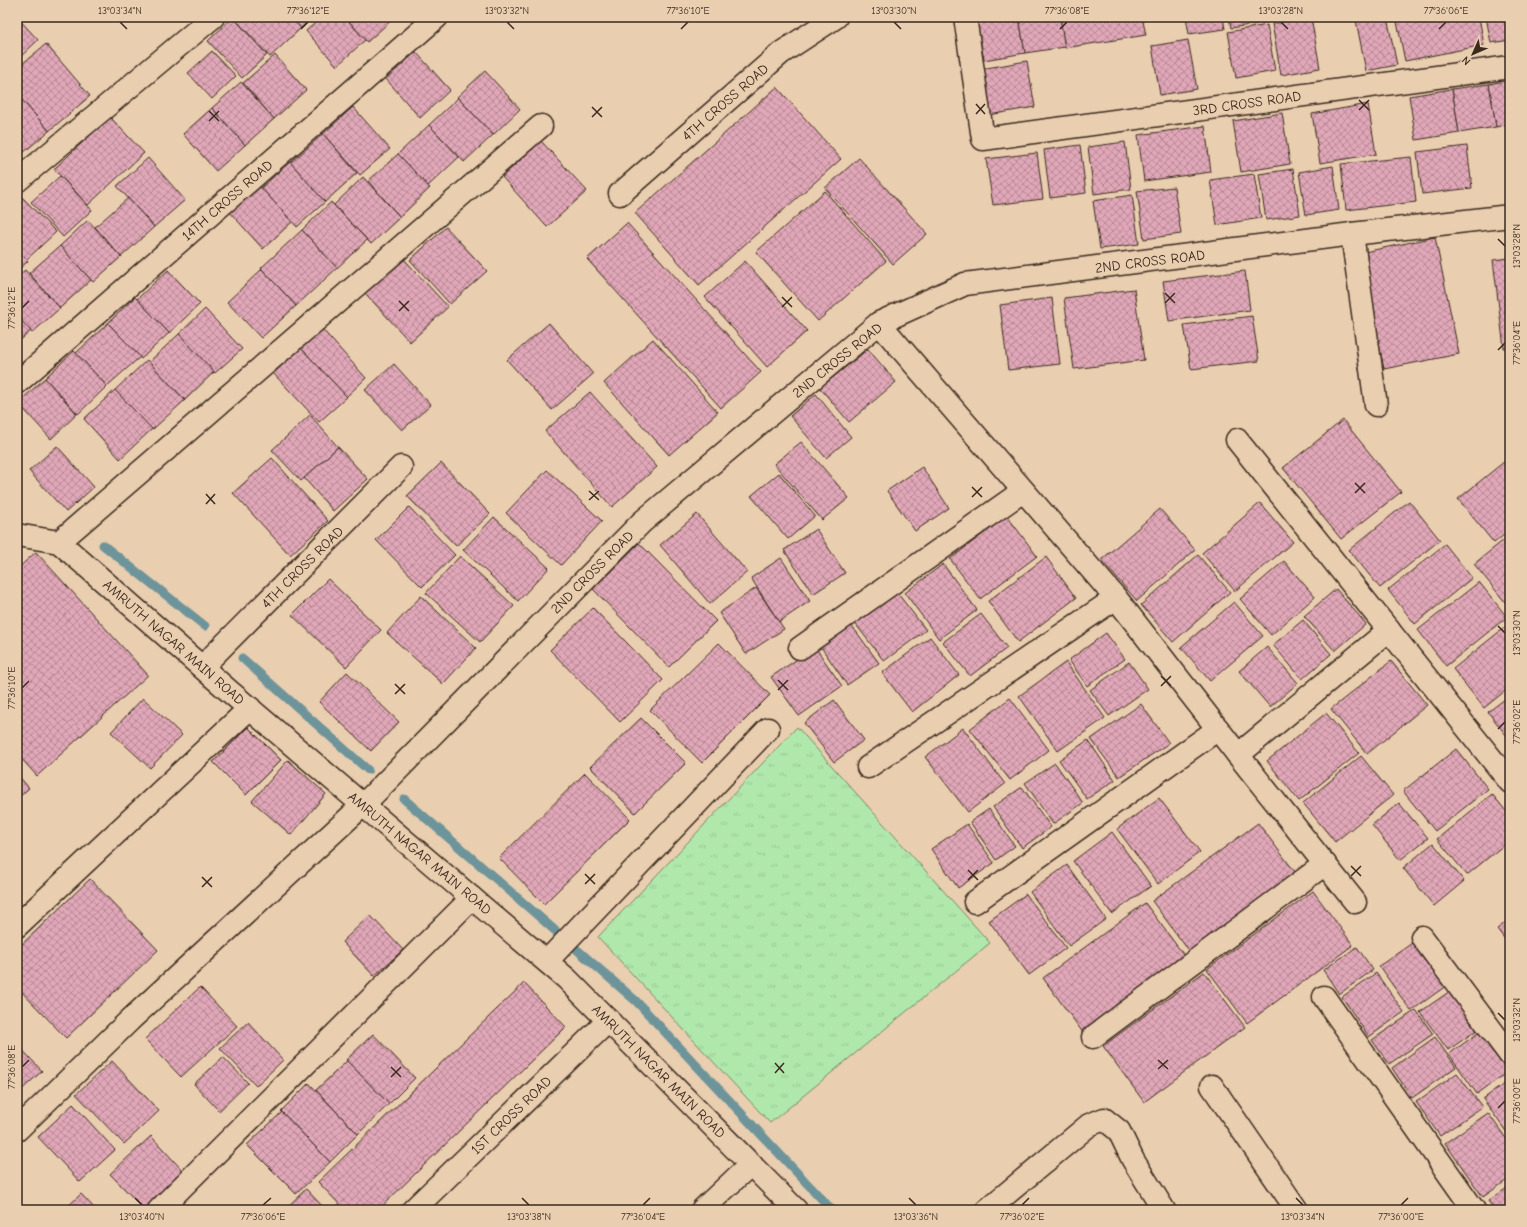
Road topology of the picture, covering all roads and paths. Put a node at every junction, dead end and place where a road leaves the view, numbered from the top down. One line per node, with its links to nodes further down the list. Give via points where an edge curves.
1 (213, 17): 7 (street)
2 (437, 17): 12 (street, 14TH CROSS ROAD)
3 (836, 17): 8 (street, 4TH CROSS ROAD, via 781,53)
4 (965, 17): 5 (street, 3RD CROSS ROAD, via 983,139)
5 (1510, 67)
6 (541, 126): 18 (street)
7 (17, 181)
8 (620, 194)
9 (1510, 216): 10 (street, 2ND CROSS ROAD)
10 (1352, 234): 11 (street, 2ND CROSS ROAD, via 965,284); 13 (street)
11 (879, 323): 16 (street); 29 (street, 2ND CROSS ROAD, via 642,522)
12 (17, 383)
13 (1376, 405)
14 (1237, 440): 20 (street)
15 (401, 467): 22 (street, 4TH CROSS ROAD)
16 (1023, 491): 19 (street); 21 (street)
17 (17, 535): 18 (street)
18 (59, 542): 22 (street, AMRUTH NAGAR MAIN ROAD)
19 (1116, 598): 25 (street); 27 (street)
20 (1389, 630): 26 (street); 28 (street)
21 (800, 648)
22 (202, 667): 23 (street, AMRUTH NAGAR MAIN ROAD)
23 (250, 708): 29 (street, AMRUTH NAGAR MAIN ROAD); 34 (street)
24 (768, 729): 36 (street)
25 (1218, 729): 26 (street); 32 (street)
26 (1238, 755): 30 (street)
27 (868, 768)
28 (1510, 782)
29 (362, 804): 31 (street, AMRUTH NAGAR MAIN ROAD); 42 (street, 2ND CROSS ROAD, via 130,1020)
30 (1325, 864): 33 (street); 39 (street)
31 (472, 898): 36 (street, AMRUTH NAGAR MAIN ROAD); 44 (street)
32 (975, 902)
33 (1355, 902)
34 (17, 926)
35 (1422, 938): 40 (street)
36 (553, 956): 38 (street, AMRUTH NAGAR MAIN ROAD, via 567,979)
37 (1324, 997): 51 (street)
38 (609, 1020): 43 (street, AMRUTH NAGAR MAIN ROAD); 45 (street, 1ST CROSS ROAD)
39 (1092, 1037)
40 (1510, 1054)
41 (1212, 1086): 50 (street)
42 (17, 1130)
43 (751, 1164): 46 (street); 47 (street, AMRUTH NAGAR MAIN ROAD)
44 (159, 1210)
45 (413, 1210)
46 (702, 1210)
47 (796, 1210)
48 (987, 1210): 49 (street, via 1089,1125 1104,1118 1119,1131 1133,1160)
49 (1164, 1210)
50 (1296, 1210)
51 (1474, 1210)

